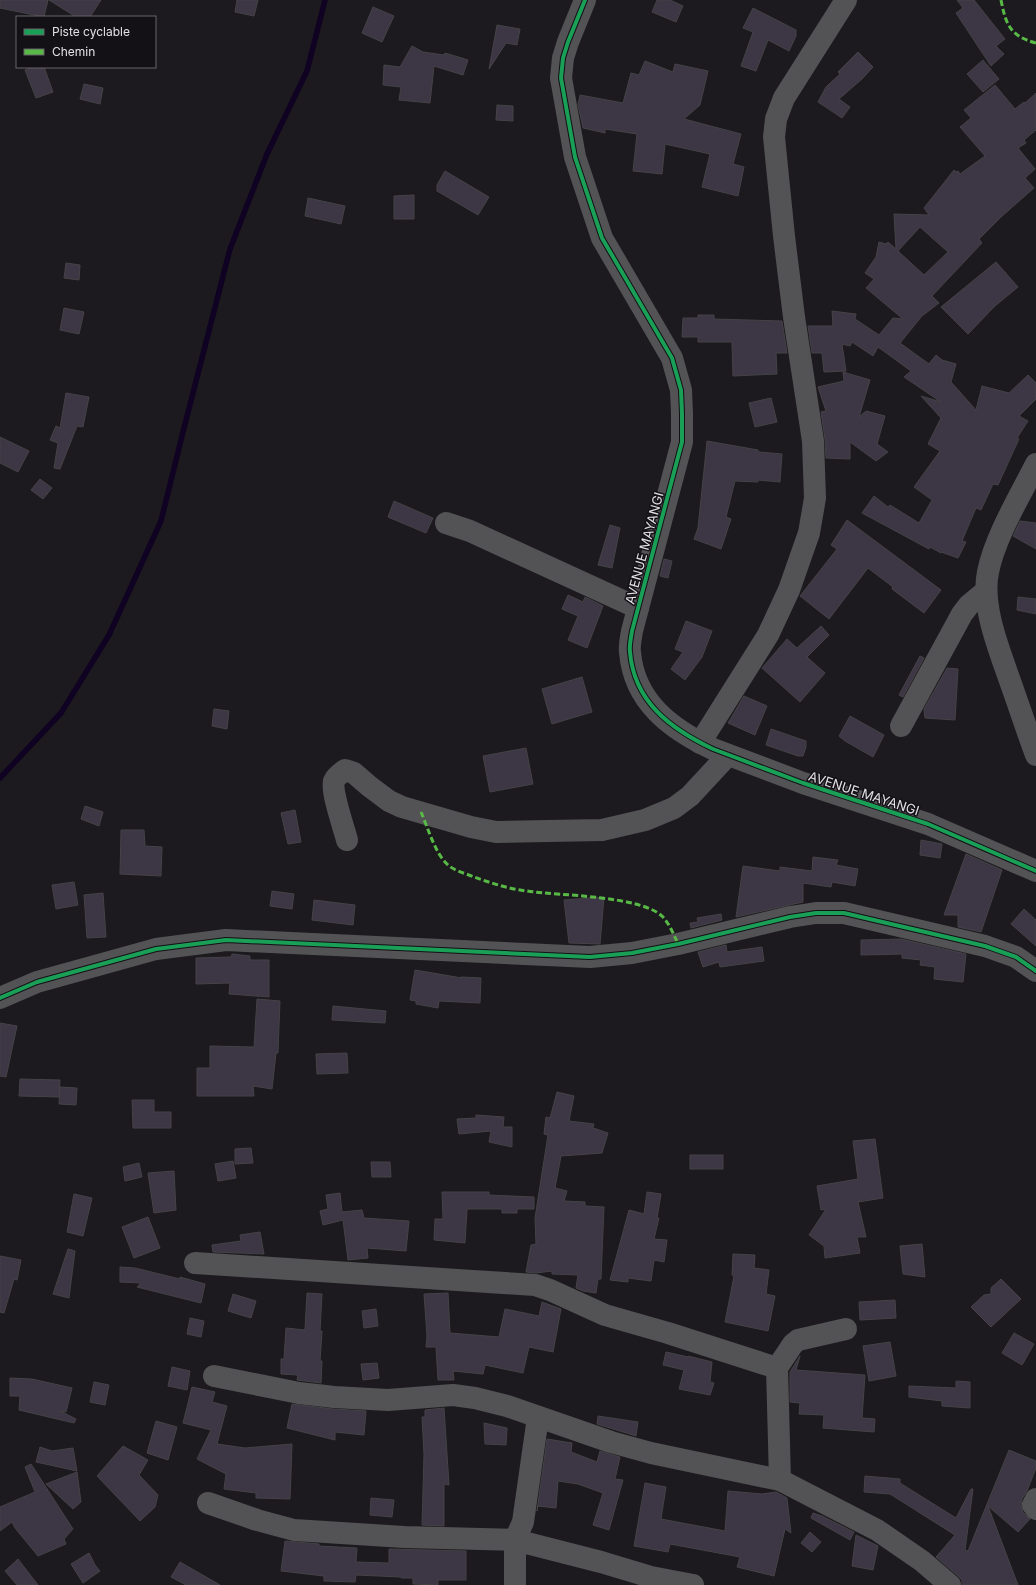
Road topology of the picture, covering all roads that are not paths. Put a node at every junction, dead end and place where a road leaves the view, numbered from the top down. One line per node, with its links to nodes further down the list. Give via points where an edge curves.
1 (585, 0): 6 (street, AVENUE MAYANGI, via 563,58 561,78 574,157 602,238 672,358 681,390 682,442)
2 (846, 0): 8 (street, via 784,98 776,119 774,137 784,236 813,442 815,498 809,532 789,590 768,635)
3 (1036, 464): 5 (street, via 994,551)
4 (446, 523): 6 (street, via 470,531)
5 (986, 591): 7 (street, via 962,614); 10 (street, via 997,644)
6 (638, 608): 8 (street, AVENUE MAYANGI, via 630,651 633,674 645,698 666,721)
7 (901, 726)
8 (700, 743): 9 (street, AVENUE MAYANGI)
9 (728, 754): 11 (street, via 690,796 674,808 645,820 602,830 496,832 471,827 395,804 381,796 354,773 345,770 334,781 334,791); 12 (street, AVENUE MAYANGI, via 803,783 928,824)
10 (1036, 755)
11 (347, 840)
12 (1036, 871)
13 (1036, 971): 14 (street, via 1016,956 985,946 844,913 790,917 632,953 590,957 206,941 156,949 64,973)
14 (0, 998)
15 (195, 1263): 17 (street, via 535,1285 604,1315)
16 (846, 1328): 17 (street, via 798,1340)
17 (777, 1368): 20 (street)
18 (214, 1376): 19 (street, via 299,1393 334,1397 388,1400 453,1395 506,1406)
19 (538, 1417): 20 (street, via 651,1453); 24 (street, via 523,1522)
20 (780, 1480): 27 (street, via 877,1530 922,1561)
21 (1036, 1500): 23 (street, via 1033,1505)
22 (208, 1503): 24 (street, via 294,1530 404,1537)
23 (1036, 1509)
24 (515, 1540): 25 (street); 26 (street, via 651,1577)
25 (515, 1585)
26 (693, 1585)
27 (950, 1585)

